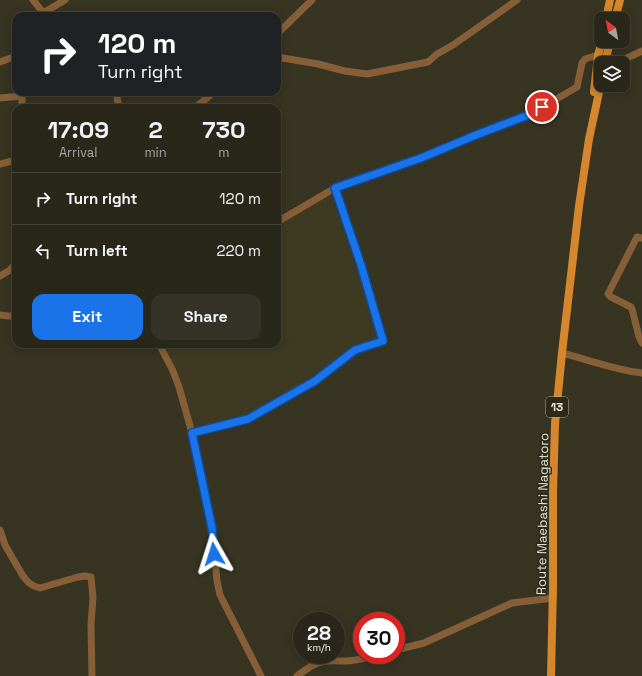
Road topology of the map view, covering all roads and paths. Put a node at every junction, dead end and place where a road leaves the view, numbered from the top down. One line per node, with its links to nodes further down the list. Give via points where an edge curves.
1 (33, 0): 7 (street)
2 (65, 0): 8 (street)
3 (312, 0): 11 (street)
4 (517, 0): 15 (street, via 428,62 367,74)
5 (610, 0): 9 (main road)
6 (620, 0): 10 (main road)
7 (42, 12)
8 (48, 12)
9 (607, 12)
10 (617, 12)
11 (281, 30)
12 (642, 51): 13 (street)
13 (630, 57)
14 (12, 58): 17 (street)
15 (281, 58)
16 (594, 59): 27 (street, via 586,59 582,63 577,87 531,114 421,158)
17 (0, 62)
18 (597, 92): 24 (main road, Route Maebashi Nagatoro / 13)
19 (599, 92): 24 (main road, Route Maebashi Nagatoro / 13)
20 (22, 96): 22 (street)
21 (209, 96): 23 (street)
22 (0, 98)
23 (200, 104)
24 (589, 139): 36 (main road, Route Maebashi Nagatoro / 13)
25 (12, 161): 26 (street)
26 (0, 164)
27 (335, 188): 28 (street); 38 (street, via 383,341 355,350 315,381 248,419)
28 (281, 220)
29 (642, 238): 34 (street, via 637,237 608,294 632,309)
30 (12, 268): 31 (street)
31 (0, 276)
32 (0, 315): 33 (street)
33 (12, 316)
34 (642, 343)
35 (161, 348): 38 (street, via 179,387)
36 (562, 353): 37 (street); 40 (main road, Route Maebashi Nagatoro / 13, via 555,424)
37 (642, 373)
38 (192, 433): 44 (street, via 212,528 220,595)
39 (0, 530): 43 (street, via 5,545 23,576 34,586 40,588 85,576 91,578)
40 (552, 598): 41 (street, via 512,603 424,643); 46 (main road, Route Maebashi Nagatoro / 13)
41 (405, 648)
42 (353, 660): 45 (street, via 321,662)
43 (92, 676)
44 (261, 676)
45 (297, 676)
46 (551, 676)

